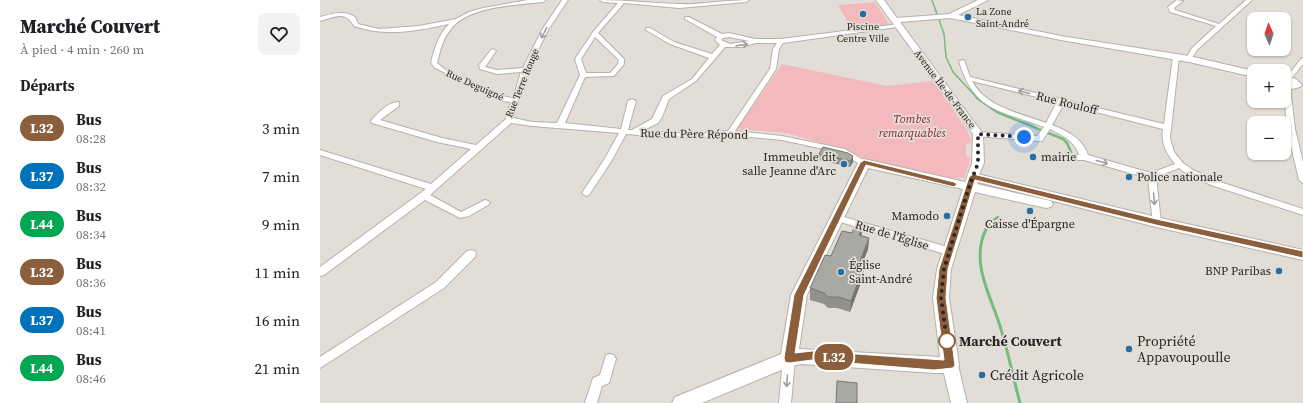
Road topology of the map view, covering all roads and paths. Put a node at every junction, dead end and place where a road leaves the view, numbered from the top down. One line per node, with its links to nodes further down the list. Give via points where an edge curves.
1 (543, 0): 14 (street, Rue Deguigné, via 488,8)
2 (565, 0): 29 (street, Rue Terre Rouge, one-way to 29, via 545,30)
3 (603, 0): 9 (street)
4 (746, 0): 10 (street, via 679,6)
5 (880, 0): 15 (street, Avenue Île-de-France)
6 (984, 0): 11 (street)
7 (1178, 0): 16 (street, via 1179,3 1171,7 1172,11)
8 (1249, 0): 16 (street)
9 (622, 2): 10 (street); 18 (street)
10 (643, 2)
11 (947, 16): 15 (street); 25 (street)
12 (687, 18): 19 (street)
13 (320, 19): 14 (street, via 346,14 353,18 356,25 363,28 393,30)
14 (458, 20): 36 (street, Rue Deguigné, via 446,31 434,63 437,67 505,99)
15 (896, 22): 21 (street); 47 (street, Avenue Île-de-France)
16 (1221, 26): 26 (street, via 1194,50)
17 (648, 29): 24 (street, via 672,43)
18 (594, 33): 31 (street, via 578,59); 31 (street, via 622,60 621,64 612,75)
19 (721, 36): 20 (street, via 729,35); 22 (street, via 718,40)
20 (755, 41): 21 (street); 22 (street, one-way to 20, via 743,45)
21 (781, 41): 46 (street, via 776,49 773,69)
22 (724, 44): 24 (street)
23 (493, 51): 29 (street, via 482,65 485,70)
24 (713, 57): 45 (street, via 690,83 666,98 655,121)
25 (1176, 57): 26 (street); 44 (street)
26 (1189, 59): 30 (street)
27 (1303, 60): 32 (street)
28 (962, 61): 33 (street)
29 (525, 70): 36 (street, Rue Terre Rouge)
30 (1247, 72)
31 (583, 75): 42 (street)
32 (1291, 75)
33 (968, 78): 38 (street, Rue Rouloff, one-way to 33); 43 (street, via 974,89 990,104)
34 (1291, 81): 35 (street)
35 (1301, 84)
36 (514, 100): 41 (street, Rue Terre Rouge)
37 (632, 101): 45 (street)
38 (1061, 102): 43 (street); 44 (street, Rue Rouloff)
39 (396, 104): 48 (street, via 375,120)
40 (1289, 108): 55 (street, via 1291,129)
41 (509, 120): 42 (street, Rue du Père Répond); 48 (street, Rue Terre Rouge)
42 (560, 125): 45 (street, Rue du Père Répond)
43 (1049, 126): 47 (street, via 1041,136); 50 (street, via 1080,145)
44 (1166, 127): 53 (street, via 1170,152)
45 (628, 132): 46 (street, Rue du Père Répond, via 697,136); 58 (street)
46 (730, 133): 52 (street, Rue du Père Répond, via 782,138 820,146 845,152)
47 (978, 134): 56 (street, Avenue Île-de-France, via 978,163)
48 (476, 148): 57 (street, Rue Terre Rouge)
49 (320, 152): 57 (street)
50 (1084, 157): 51 (street); 54 (street, one-way to 54)
51 (1064, 158)
52 (864, 163): 56 (main road, Rue du Père Répond); 62 (main road)
53 (1180, 165): 54 (street); 61 (street, via 1214,183)
54 (1152, 176): 63 (street, one-way to 63)
55 (1303, 180)
56 (971, 182): 63 (main road); 64 (main road); 67 (main road)
57 (433, 188): 59 (street, Rue Terre Rouge)
58 (586, 193)
59 (424, 196): 60 (street, via 460,215); 68 (street, Rue Terre Rouge)
60 (485, 202)
61 (1300, 210)
62 (837, 218): 64 (street, Rue de l'Église); 69 (main road, via 799,295)
63 (1156, 222): 66 (main road)
64 (948, 251): 72 (main road, via 941,298)
65 (471, 254): 71 (street, via 440,285)
66 (1303, 254)
67 (1303, 263)
68 (320, 272)
69 (789, 358): 72 (main road, via 812,356); 74 (main road); 75 (street, one-way to 75)
70 (610, 359): 73 (street, via 605,379 597,382)
71 (320, 363)
72 (950, 365): 76 (street)
73 (591, 403)
74 (681, 403)
75 (785, 403)
76 (958, 403)

